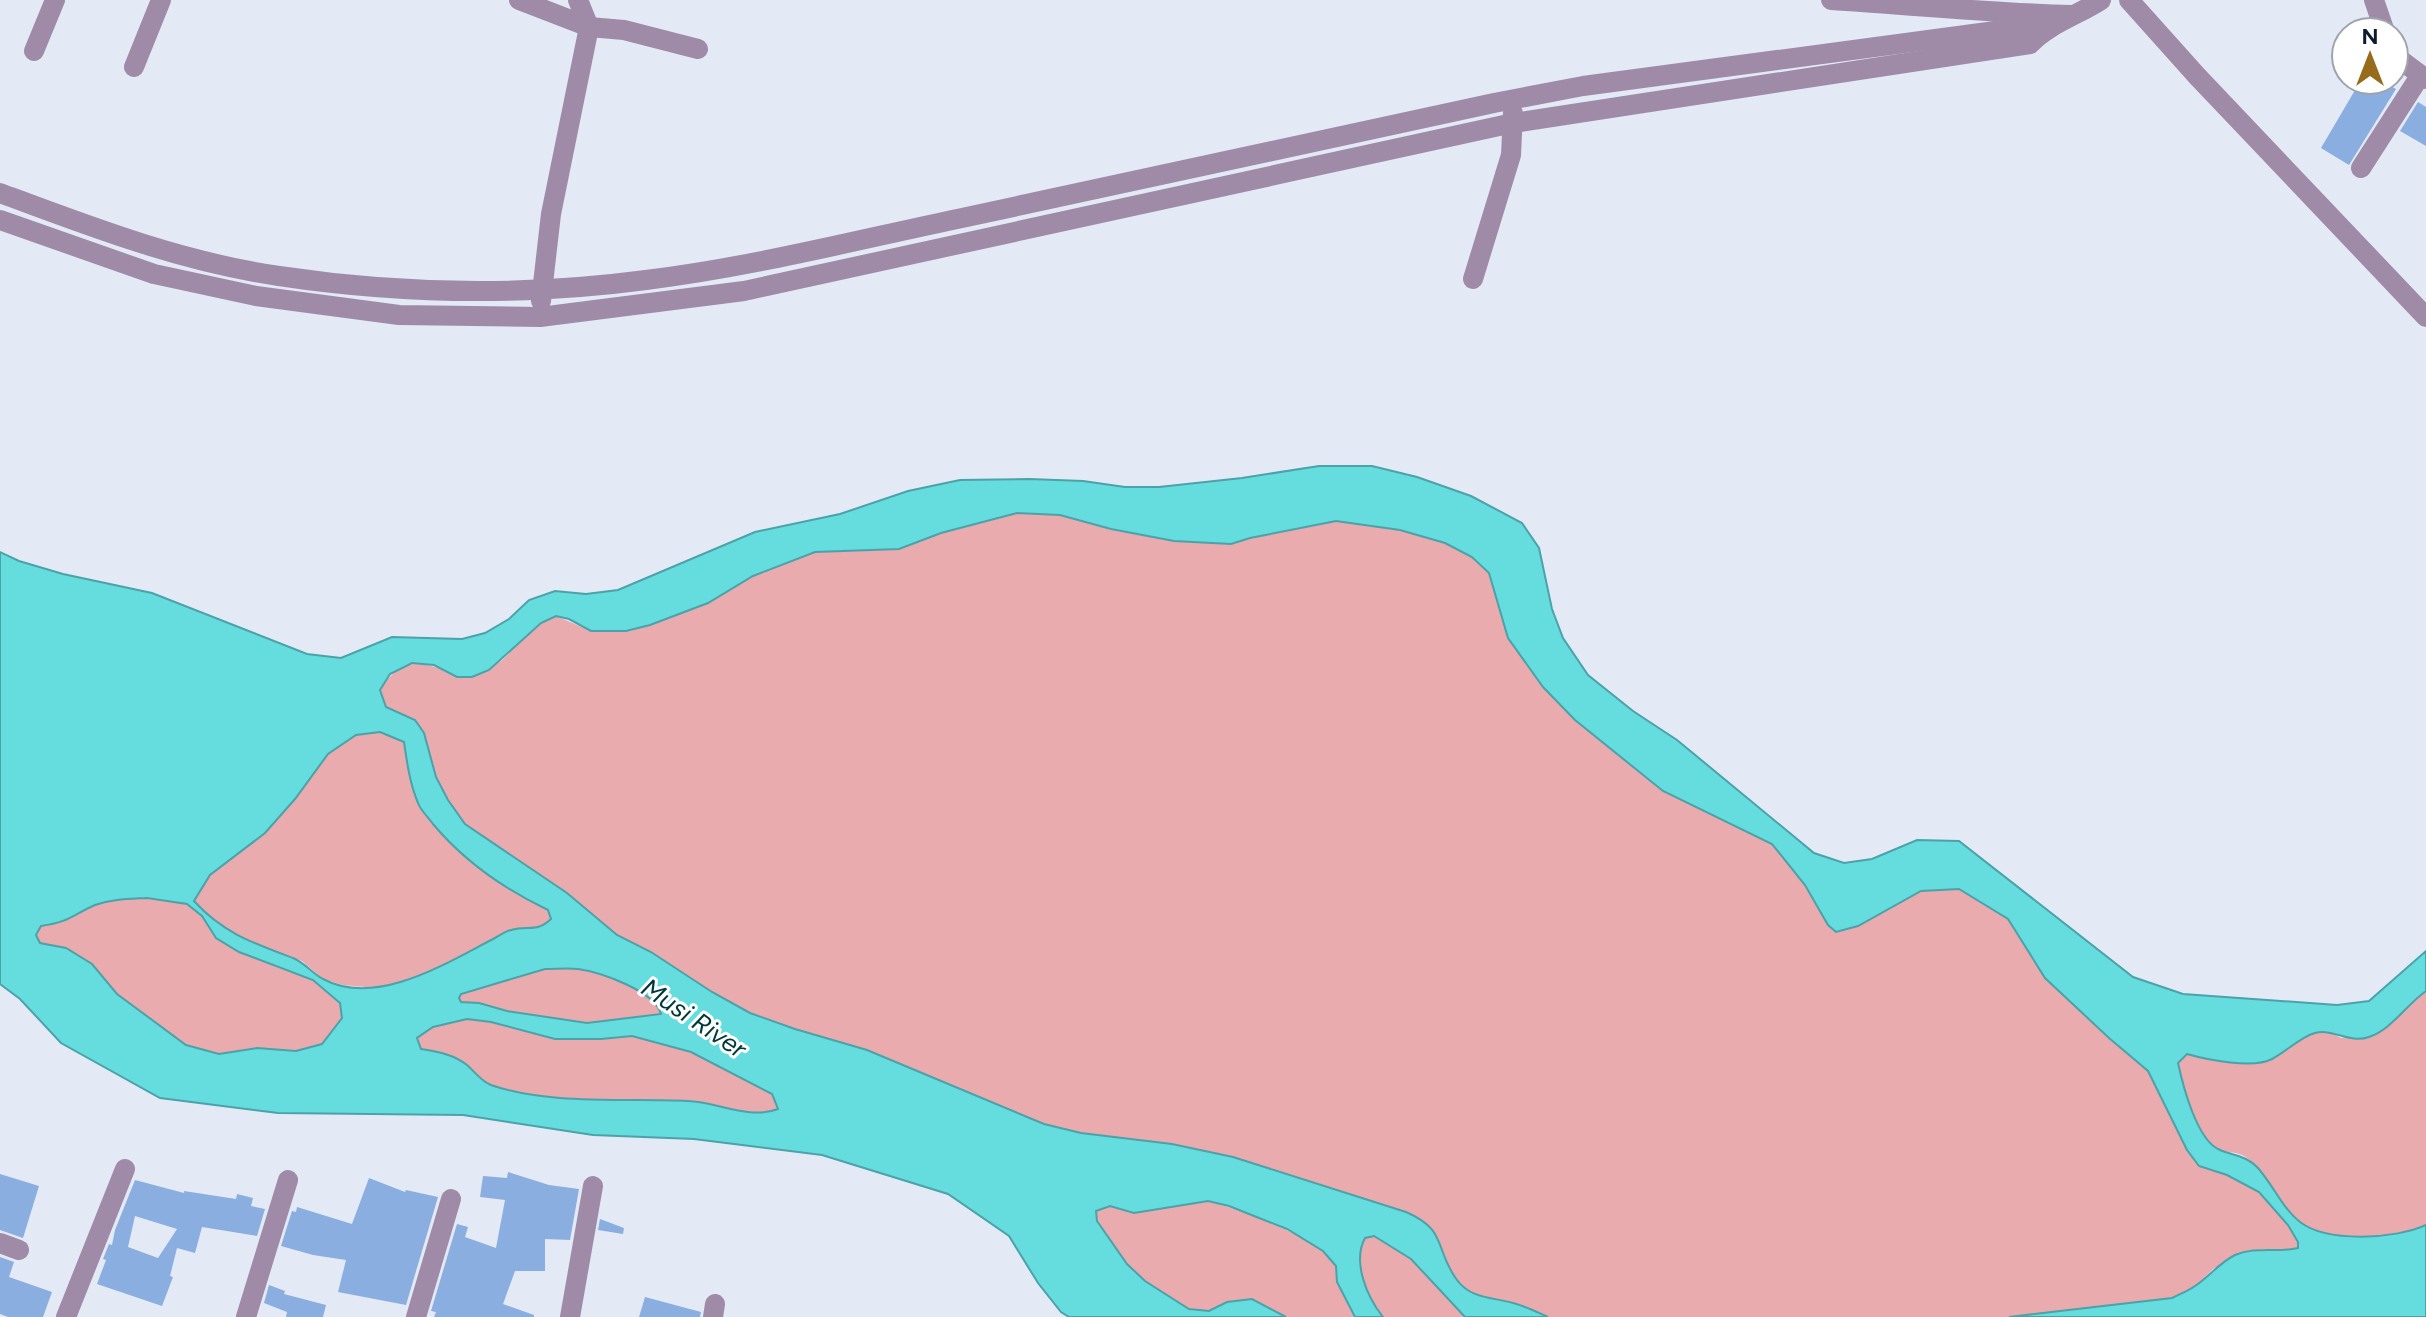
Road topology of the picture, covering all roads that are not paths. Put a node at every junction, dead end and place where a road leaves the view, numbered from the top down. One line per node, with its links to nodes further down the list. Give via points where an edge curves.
1 (55, 0): 12 (street)
2 (161, 0): 13 (street)
3 (519, 0): 9 (street)
4 (578, 0): 9 (street)
5 (1831, 0): 8 (street)
6 (2101, 0): 8 (street)
7 (2129, 0): 23 (street)
8 (2077, 15): 10 (street)
9 (589, 27): 11 (street); 21 (street, via 551,214)
10 (2042, 31): 15 (street, via 2025,27); 16 (street, via 2030,44)
11 (698, 49)
12 (34, 51)
13 (134, 67)
14 (2423, 78): 17 (street)
15 (1512, 99): 16 (street); 21 (street, via 782,256 647,280)
16 (1513, 123): 20 (street, via 1511,155); 22 (street, via 744,291)
17 (2361, 168)
18 (0, 193): 21 (street, via 201,262 278,276 391,288)
19 (0, 220): 22 (street, via 154,274 256,296 399,315)
20 (1473, 279)
21 (542, 290): 22 (street)
22 (540, 317)
23 (2426, 317)
24 (125, 1169): 28 (street)
25 (288, 1180): 29 (street)
26 (593, 1186): 31 (street)
27 (451, 1199): 30 (street)
28 (66, 1317)
29 (246, 1317)
30 (416, 1317)
31 (570, 1317)

